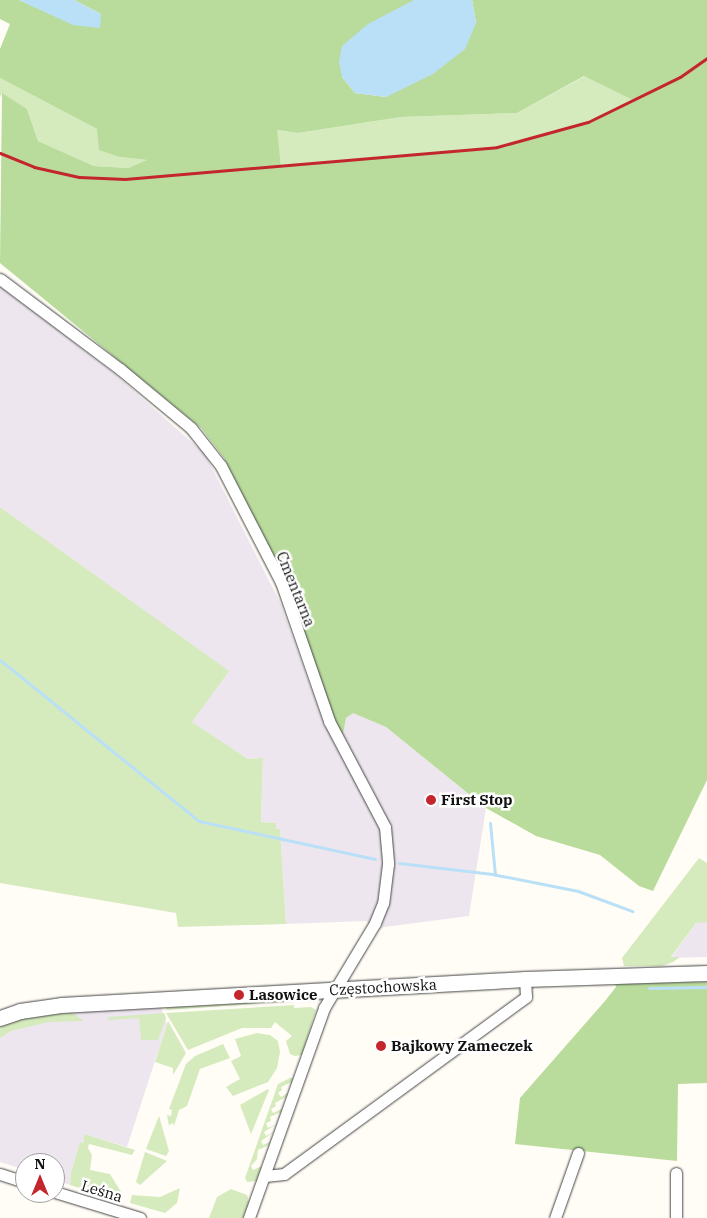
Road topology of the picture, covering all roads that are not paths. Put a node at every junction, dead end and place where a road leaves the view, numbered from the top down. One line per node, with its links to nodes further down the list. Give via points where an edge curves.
1 (0, 279): 4 (street, Cmentarna, via 120,369 190,428 221,466 280,582 329,721 375,805 387,845 387,884 376,922)
2 (707, 973): 3 (street, Częstochowska)
3 (525, 978): 4 (street, Częstochowska); 9 (street, via 526,997 284,1174)
4 (332, 991): 5 (street, Częstochowska, via 54,1006); 9 (street, Cmentarna)
5 (0, 1018)
6 (578, 1153): 14 (street)
7 (676, 1173): 15 (street)
8 (0, 1174): 10 (street)
9 (265, 1176): 13 (street, Cmentarna)
10 (15, 1179)
11 (65, 1195): 12 (street, Leśna)
12 (140, 1218)
13 (250, 1218)
14 (555, 1218)
15 (676, 1218)

